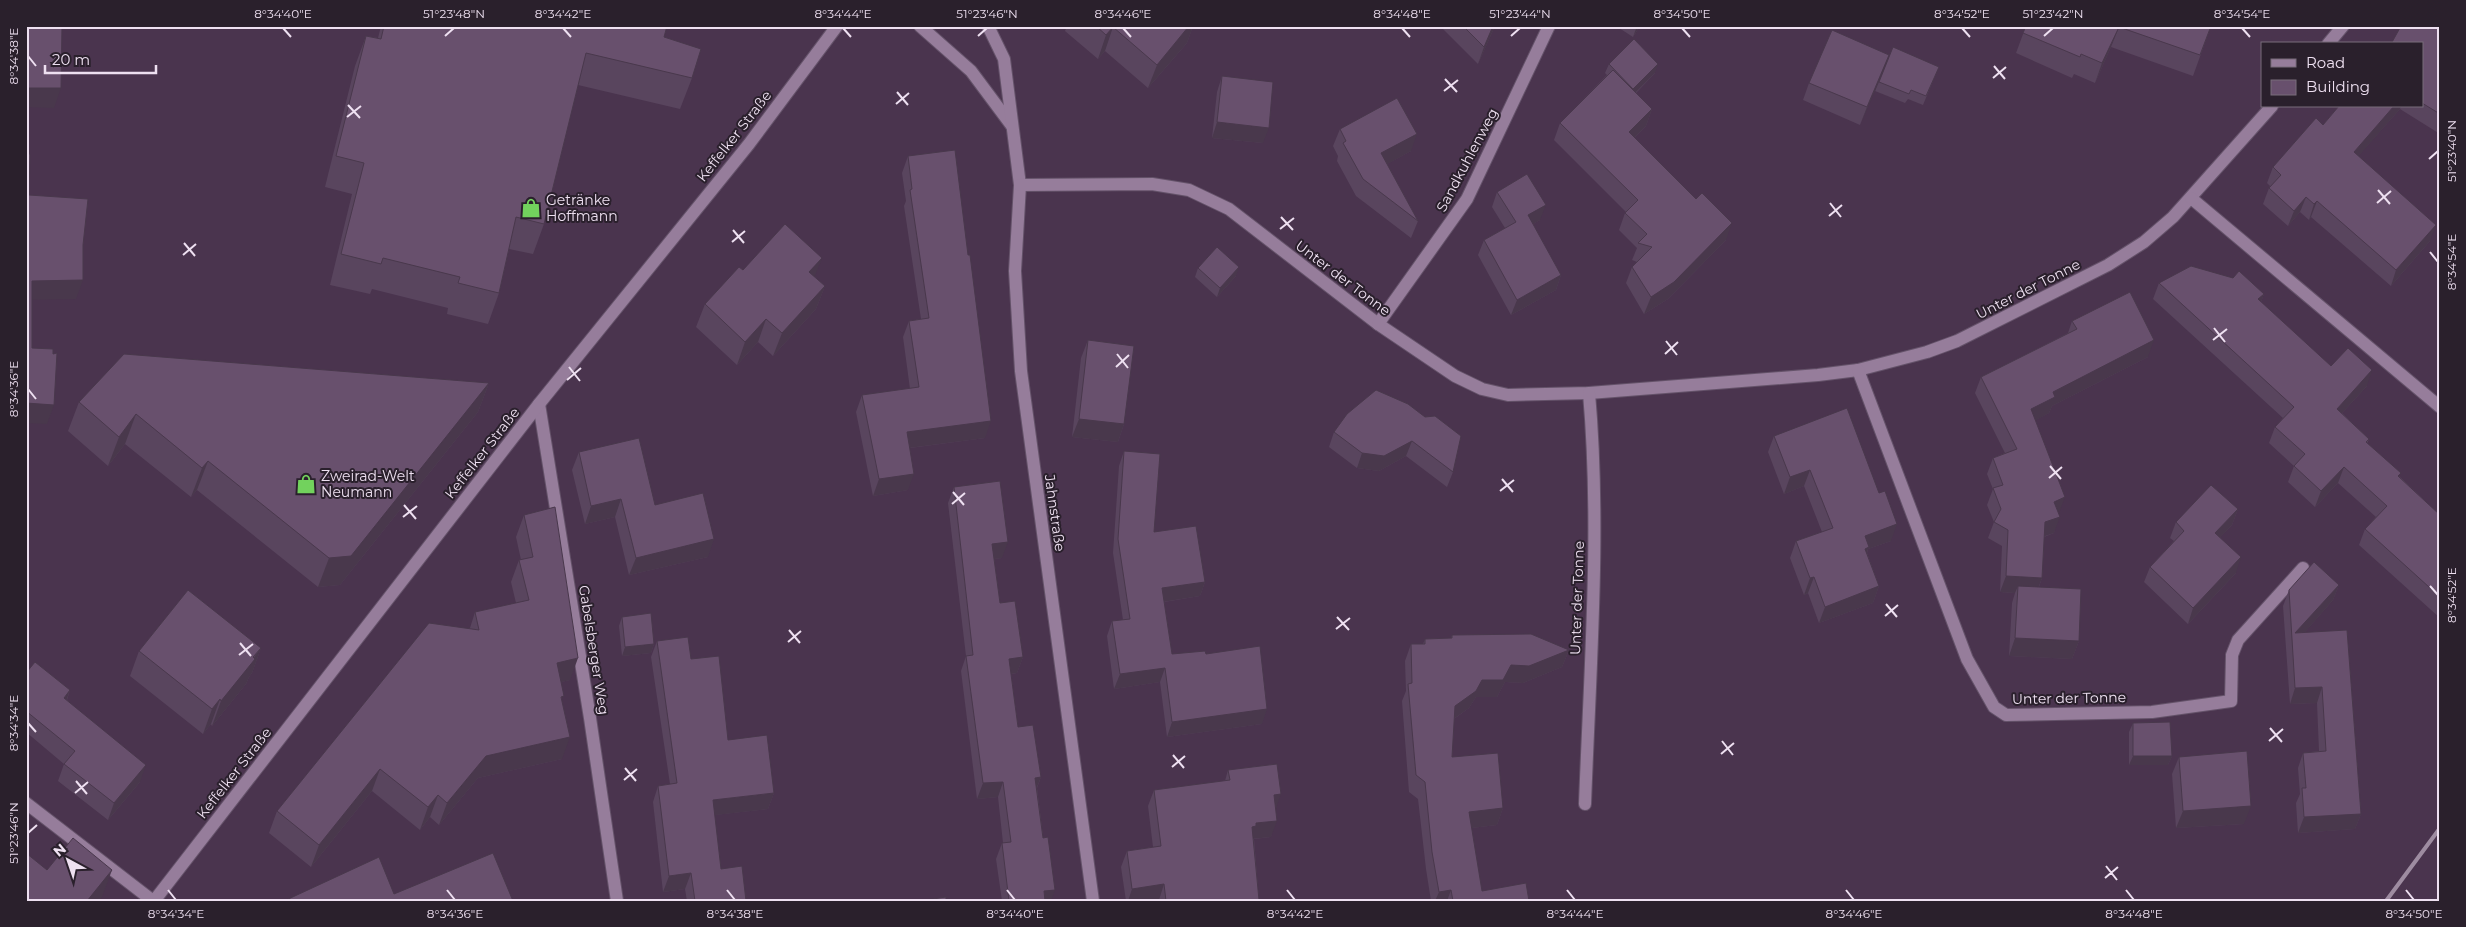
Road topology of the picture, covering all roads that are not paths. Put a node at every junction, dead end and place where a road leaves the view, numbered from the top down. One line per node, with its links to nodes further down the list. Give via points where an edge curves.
1 (837, 26): 14 (street, Keffelker Straße, via 749,144)
2 (920, 26): 8 (street, Jahnstraße, via 971,71)
3 (988, 26): 8 (street, Jahnstraße, via 1004,59)
4 (1549, 26): 11 (street, Sandkuhlenweg, via 1467,199)
5 (2343, 26): 6 (street)
6 (2330, 42)
7 (2270, 108): 10 (street, Unter der Tonne)
8 (1013, 128): 9 (street, Jahnstraße)
9 (1020, 185): 11 (street, Unter der Tonne, via 1152,184 1189,190 1228,209); 21 (street, Jahnstraße, via 1015,271 1021,371)
10 (2191, 198): 12 (street, Unter der Tonne, via 2144,242 2083,278 1957,341); 15 (street)
11 (1378, 324): 13 (street, Unter der Tonne, via 1455,376 1482,389 1508,395)
12 (1858, 370): 13 (street, Unter der Tonne); 16 (street, Unter der Tonne, via 1968,659 1994,707 2006,715 2152,712 2231,701 2232,656 2238,640)
13 (1589, 393): 18 (street, Unter der Tonne, via 1593,441 1594,563)
14 (539, 404): 19 (street, Keffelker Straße); 20 (street, Gabelsberger Weg)
15 (2440, 407)
16 (2303, 568)
17 (26, 803): 19 (street)
18 (1585, 804)
19 (153, 901)
20 (617, 901)
21 (1093, 901)

